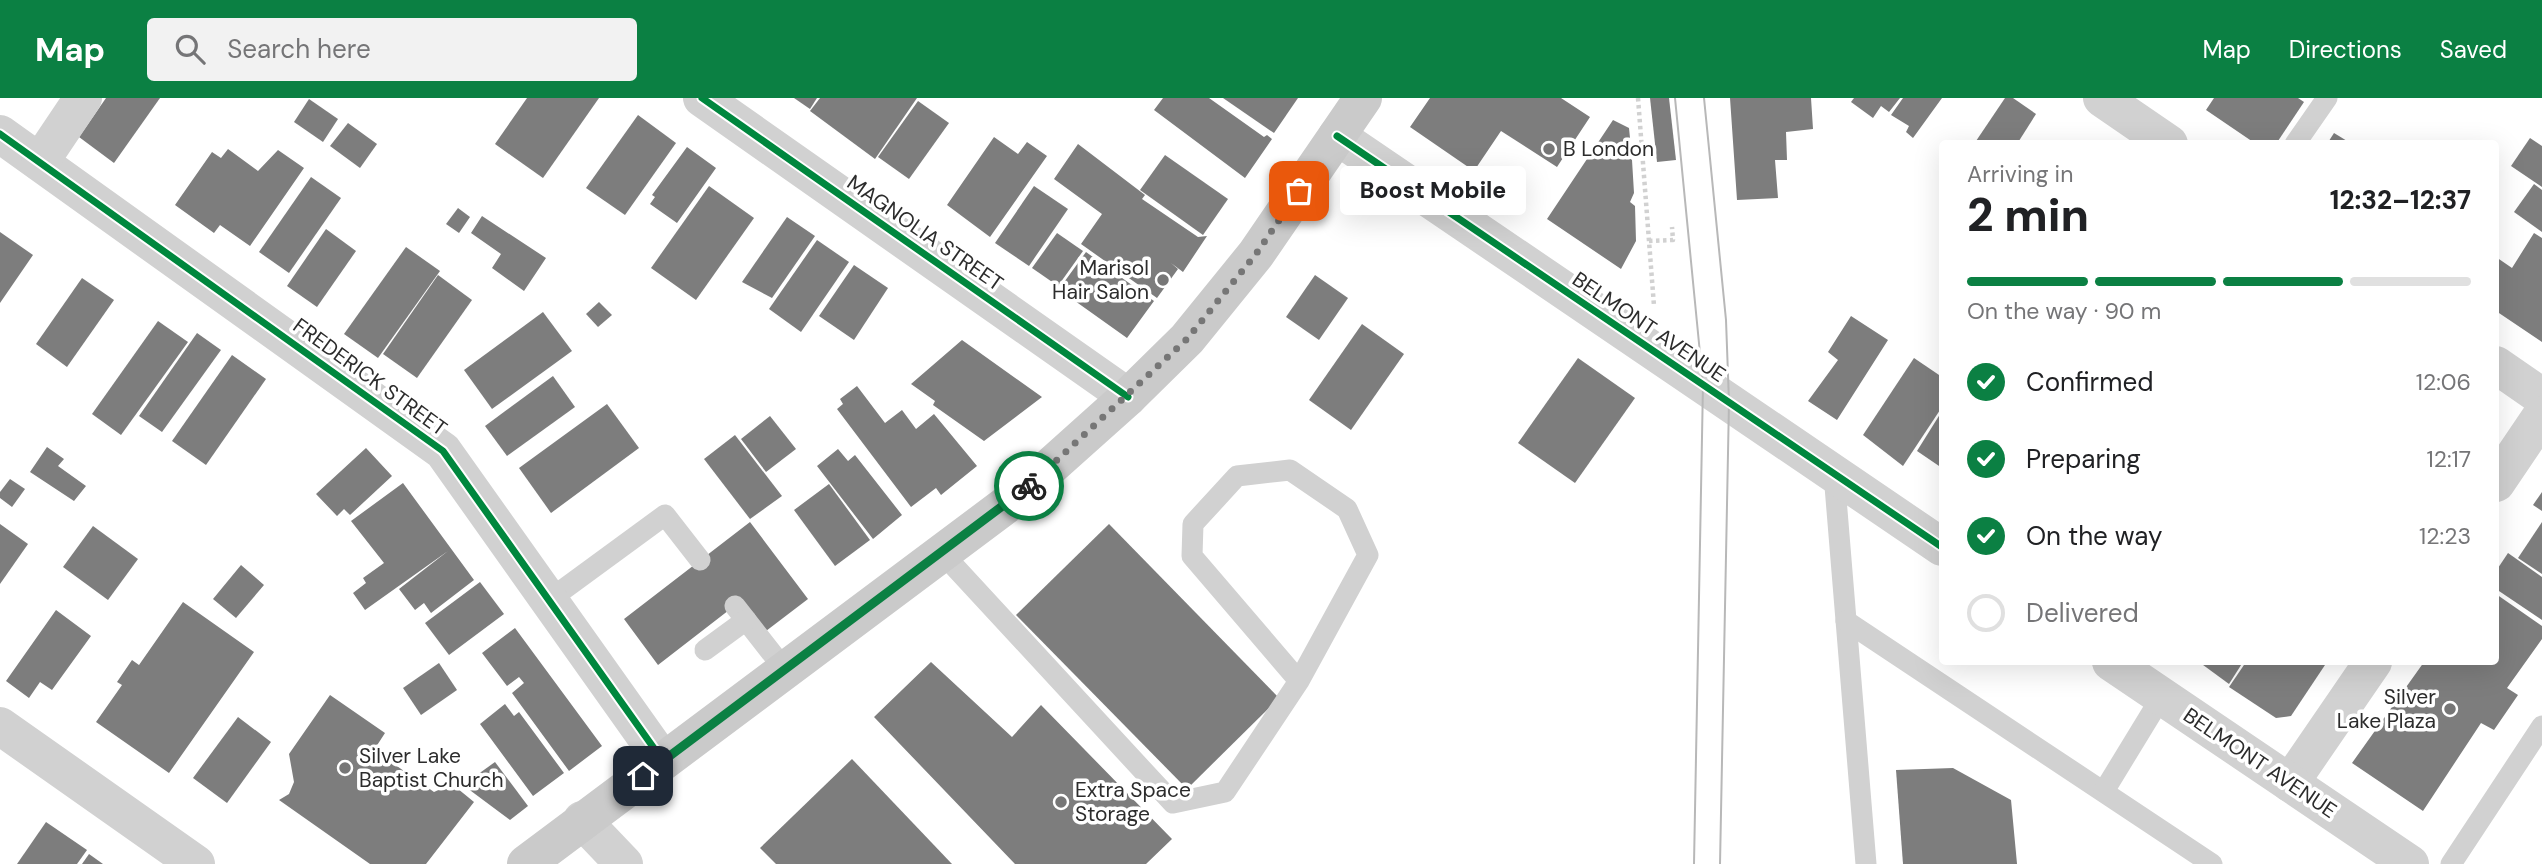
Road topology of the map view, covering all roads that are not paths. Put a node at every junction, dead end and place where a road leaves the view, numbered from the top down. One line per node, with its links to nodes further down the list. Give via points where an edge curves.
1 (83, 98): 10 (street)
2 (702, 98): 12 (street, MAGNOLIA STREET)
3 (1363, 98): 7 (main road)
4 (2327, 98): 9 (lane)
5 (2114, 101): 8 (street)
6 (0, 134): 10 (street, FREDERICK STREET)
7 (1337, 136): 12 (main road, via 1256,254 1187,339); 15 (street, BELMONT AVENUE)
8 (2164, 140)
9 (2298, 140)
10 (40, 162): 20 (street, FREDERICK STREET, via 443,451)
11 (2499, 367): 13 (street)
12 (1128, 397): 18 (main road, via 1014,499)
13 (2542, 397)
14 (2542, 415): 16 (street)
15 (1834, 474): 17 (street, BELMONT AVENUE); 21 (lane)
16 (2499, 479)
17 (1939, 546)
18 (942, 552): 25 (main road); 26 (lane, via 1173,803 1224,792)
19 (700, 560): 20 (lane, via 665,515)
20 (549, 600): 30 (street, FREDERICK STREET)
21 (1846, 621): 32 (lane); 37 (lane)
22 (705, 650): 25 (lane, via 741,613)
23 (2116, 665): 27 (street, BELMONT AVENUE)
24 (2371, 665): 31 (street)
25 (785, 670): 30 (main road)
26 (1299, 681): 26 (lane, via 1368,555 1347,509 1290,470 1237,477 1193,524 1192,556)
27 (2162, 696): 31 (street, BELMONT AVENUE); 32 (lane)
28 (0, 726): 34 (street)
29 (2542, 726): 40 (lane)
30 (663, 761): 33 (main road)
31 (2290, 783): 39 (street, BELMONT AVENUE)
32 (2104, 792): 38 (lane)
33 (582, 820): 35 (main road); 36 (street)
34 (196, 864)
35 (526, 864)
36 (624, 864)
37 (1866, 864)
38 (2212, 864)
39 (2410, 864)
40 (2451, 864)

